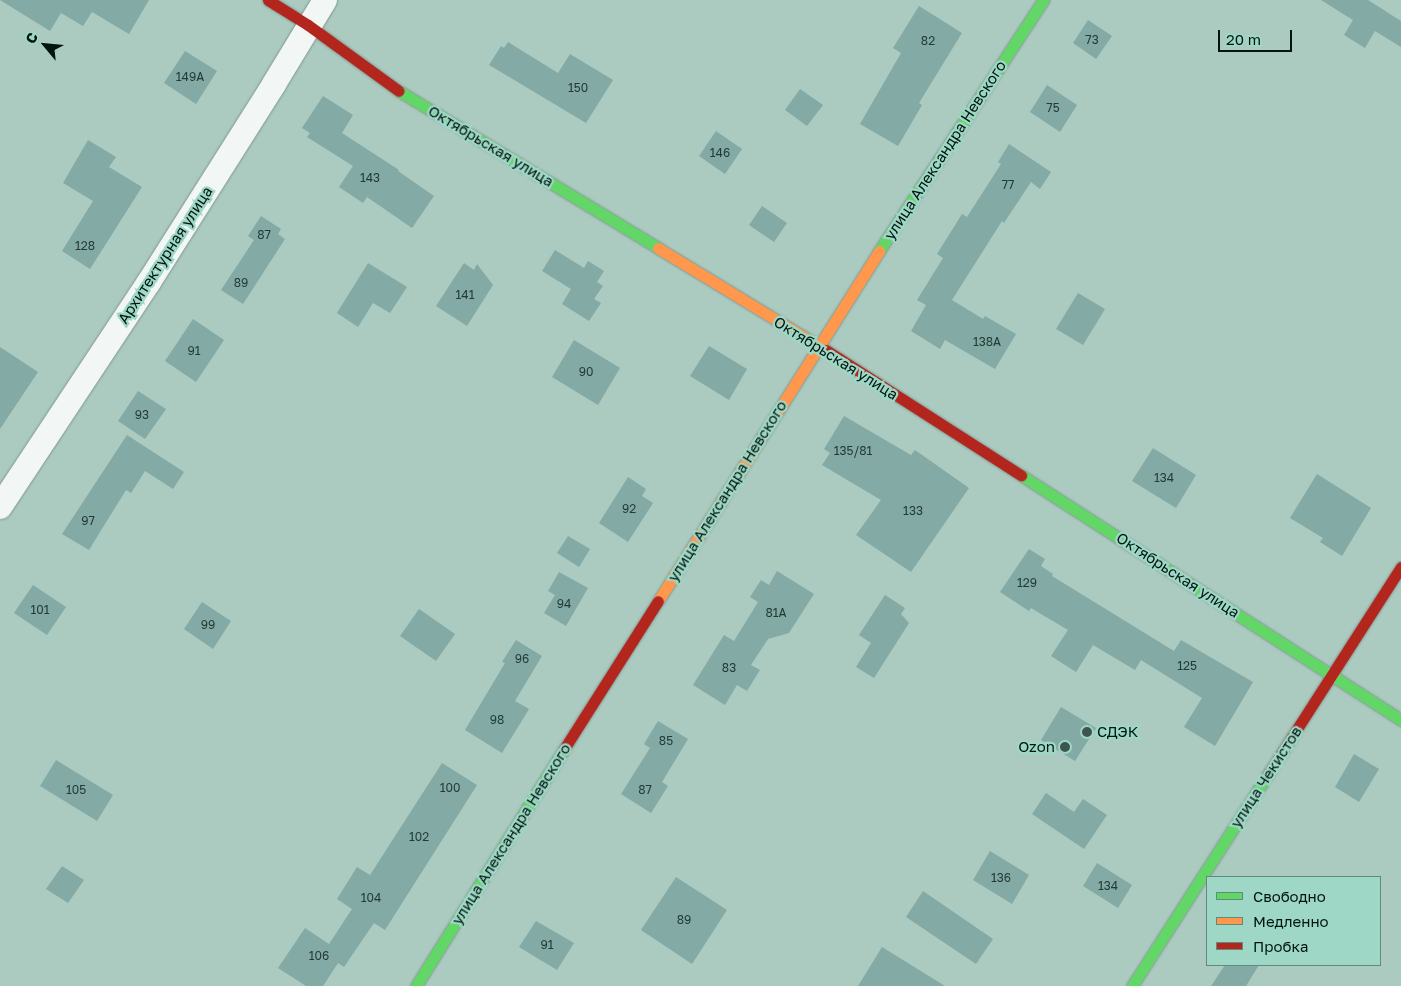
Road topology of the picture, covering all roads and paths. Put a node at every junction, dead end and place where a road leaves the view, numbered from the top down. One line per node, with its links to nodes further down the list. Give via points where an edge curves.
1 (268, 0): 4 (street, Октябрьская улица)
2 (325, 0): 4 (street, Архитектурная улица)
3 (1043, 0): 5 (street, улица Александра Невского)
4 (308, 25): 5 (street, Октябрьская улица, via 394,88); 6 (street, Архитектурная улица, via 149,282)
5 (818, 345): 8 (street, Октябрьская улица); 10 (street, улица Александра Невского)
6 (0, 507)
7 (1401, 567): 8 (street, улица Чекистов)
8 (1332, 674): 9 (street, Октябрьская улица); 11 (street, улица Чекистов)
9 (1401, 720)
10 (416, 986)
11 (1132, 986)

